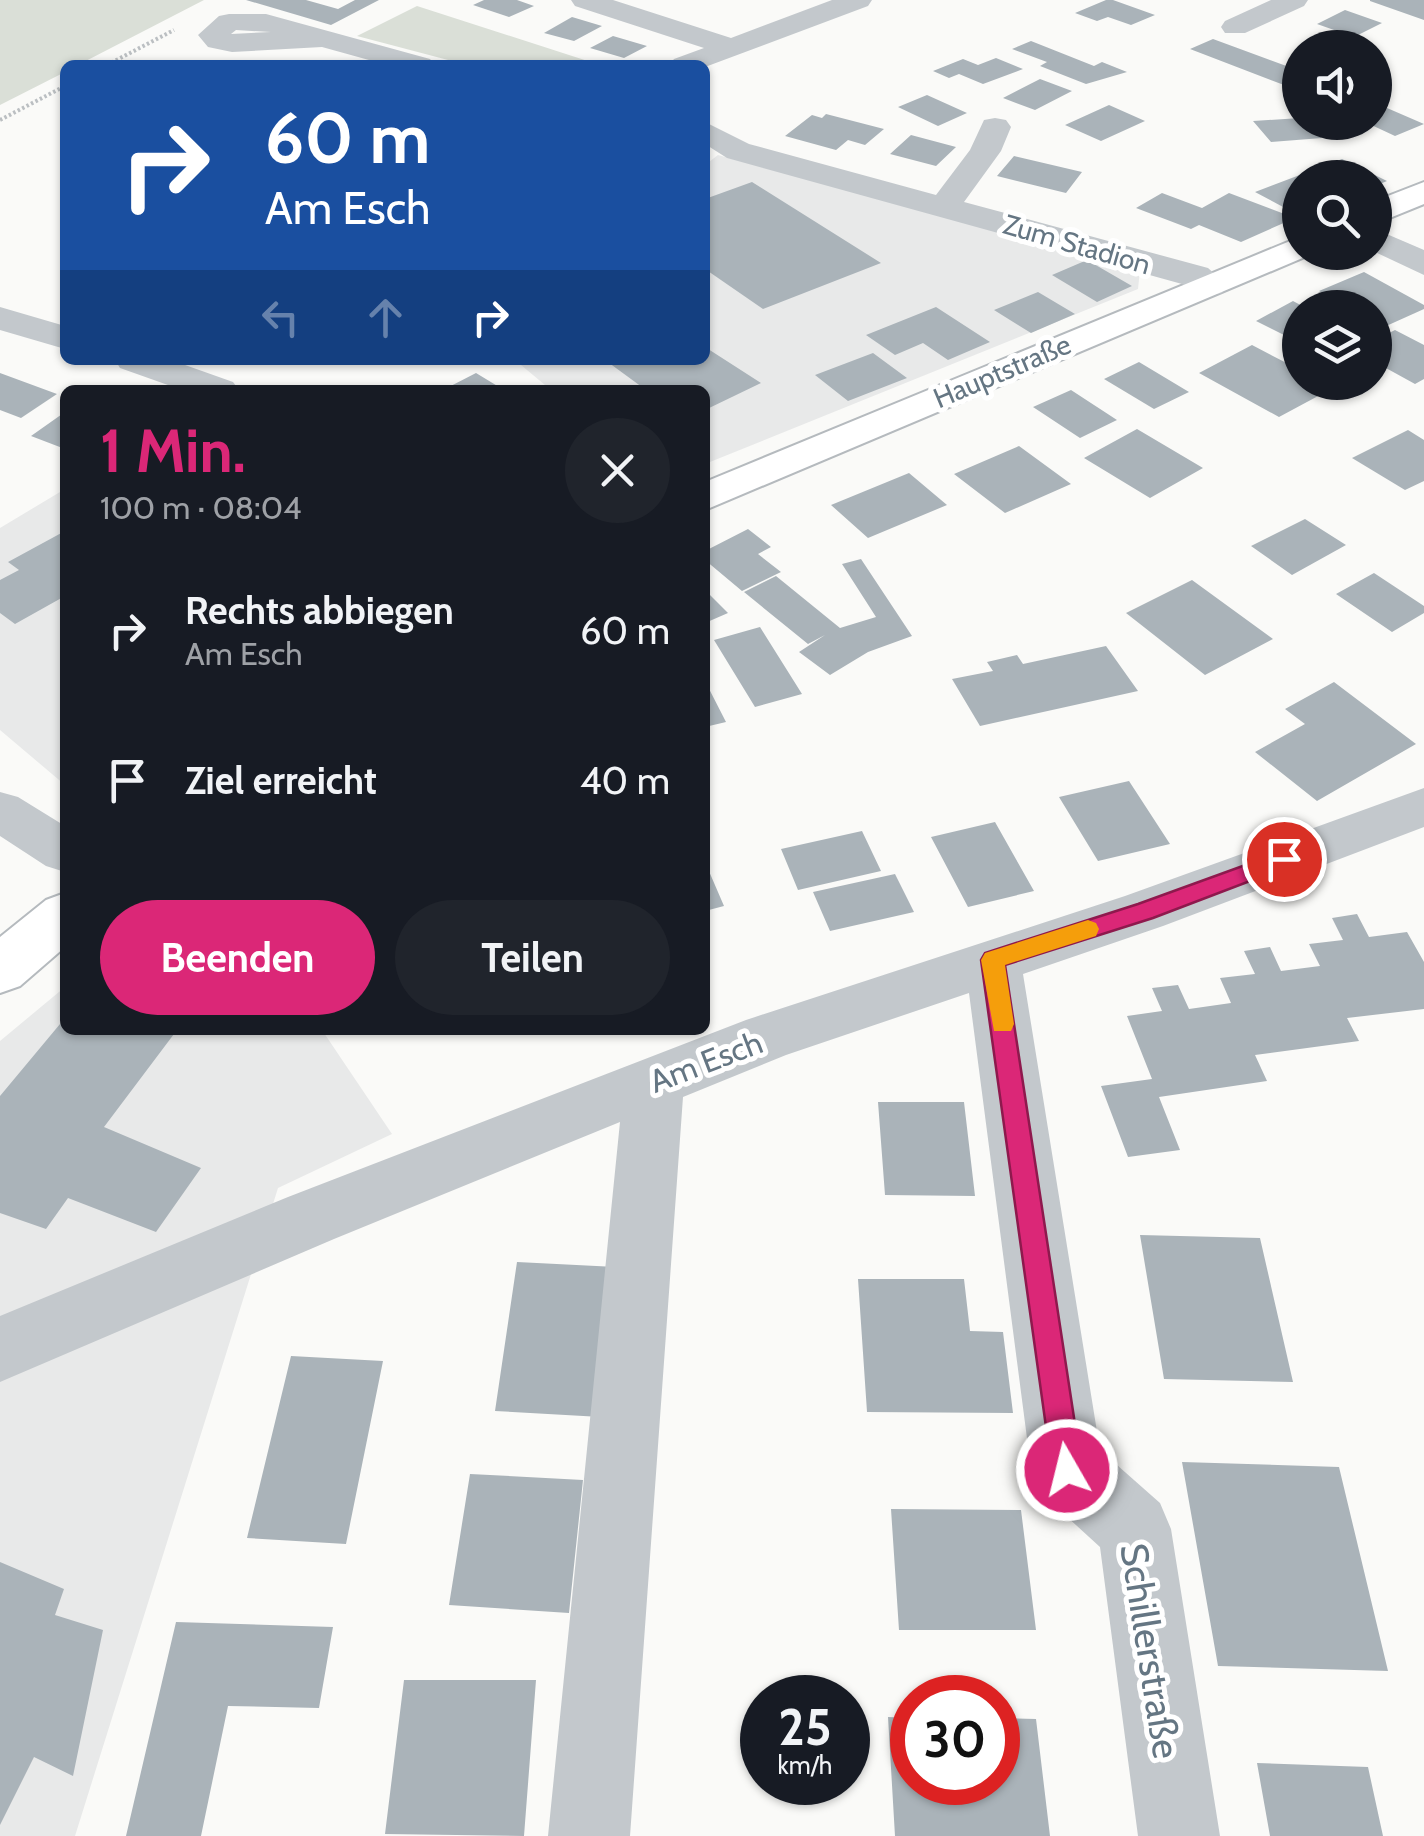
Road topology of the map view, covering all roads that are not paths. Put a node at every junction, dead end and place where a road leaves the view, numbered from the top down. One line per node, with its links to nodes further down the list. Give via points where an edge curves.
1 (584, 0): 6 (street)
2 (858, 0): 6 (street)
3 (1294, 0): 4 (street)
4 (1235, 27)
5 (324, 38): 7 (street)
6 (730, 47): 8 (street)
7 (402, 60)
8 (697, 60)
9 (995, 127): 13 (street)
10 (711, 138): 13 (street, Zum Stadion)
11 (1424, 192): 12 (main road)
12 (1392, 206)
13 (944, 207): 17 (street, Zum Stadion)
14 (1392, 248): 16 (street)
15 (1282, 254): 17 (main road, Hauptstraße)
16 (1424, 264)
17 (1209, 284): 22 (main road, Hauptstraße)
18 (0, 318): 19 (street)
19 (60, 336)
20 (148, 365): 21 (street)
21 (204, 385)
22 (710, 496)
23 (1424, 807): 27 (street, Am Esch)
24 (0, 811): 25 (street)
25 (60, 849)
26 (60, 918): 28 (main road)
27 (993, 960): 29 (street, Am Esch); 32 (street, Schillerstraße, via 1067,1470 1134,1529)
28 (0, 970)
29 (654, 1082): 30 (street, Am Esch); 31 (street)
30 (0, 1349)
31 (590, 1836)
32 (1179, 1836)

